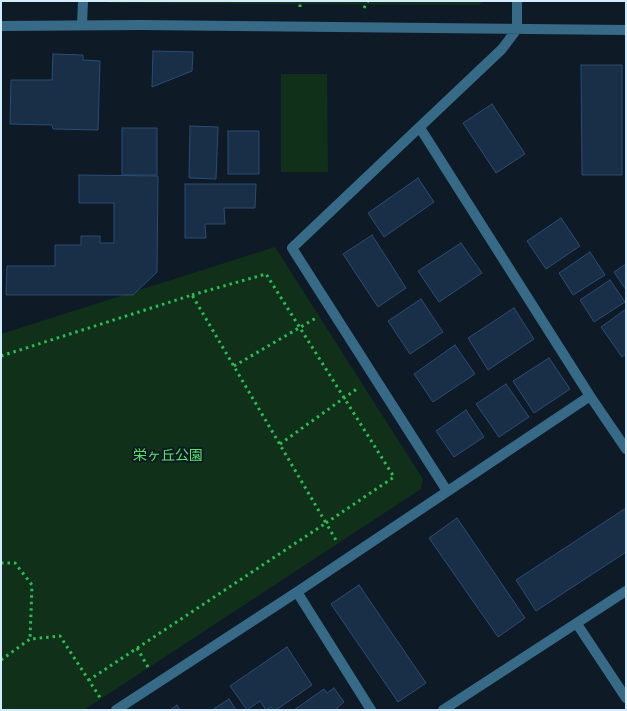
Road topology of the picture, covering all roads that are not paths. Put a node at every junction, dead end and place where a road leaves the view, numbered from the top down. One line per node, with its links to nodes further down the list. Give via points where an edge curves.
1 (82, 1): 3 (street)
2 (517, 1): 5 (street)
3 (82, 25): 4 (street); 5 (street)
4 (1, 26)
5 (517, 29): 6 (street); 7 (street, via 502,49)
6 (626, 30)
7 (420, 128): 8 (street); 10 (street, via 292,248)
8 (590, 396): 9 (street); 10 (street)
9 (626, 449)
10 (447, 491): 11 (street)
11 (297, 592): 15 (street); 16 (street)
12 (626, 592): 13 (street)
13 (577, 624): 14 (street); 17 (street)
14 (626, 698)
15 (116, 710)
16 (371, 710)
17 (443, 710)

